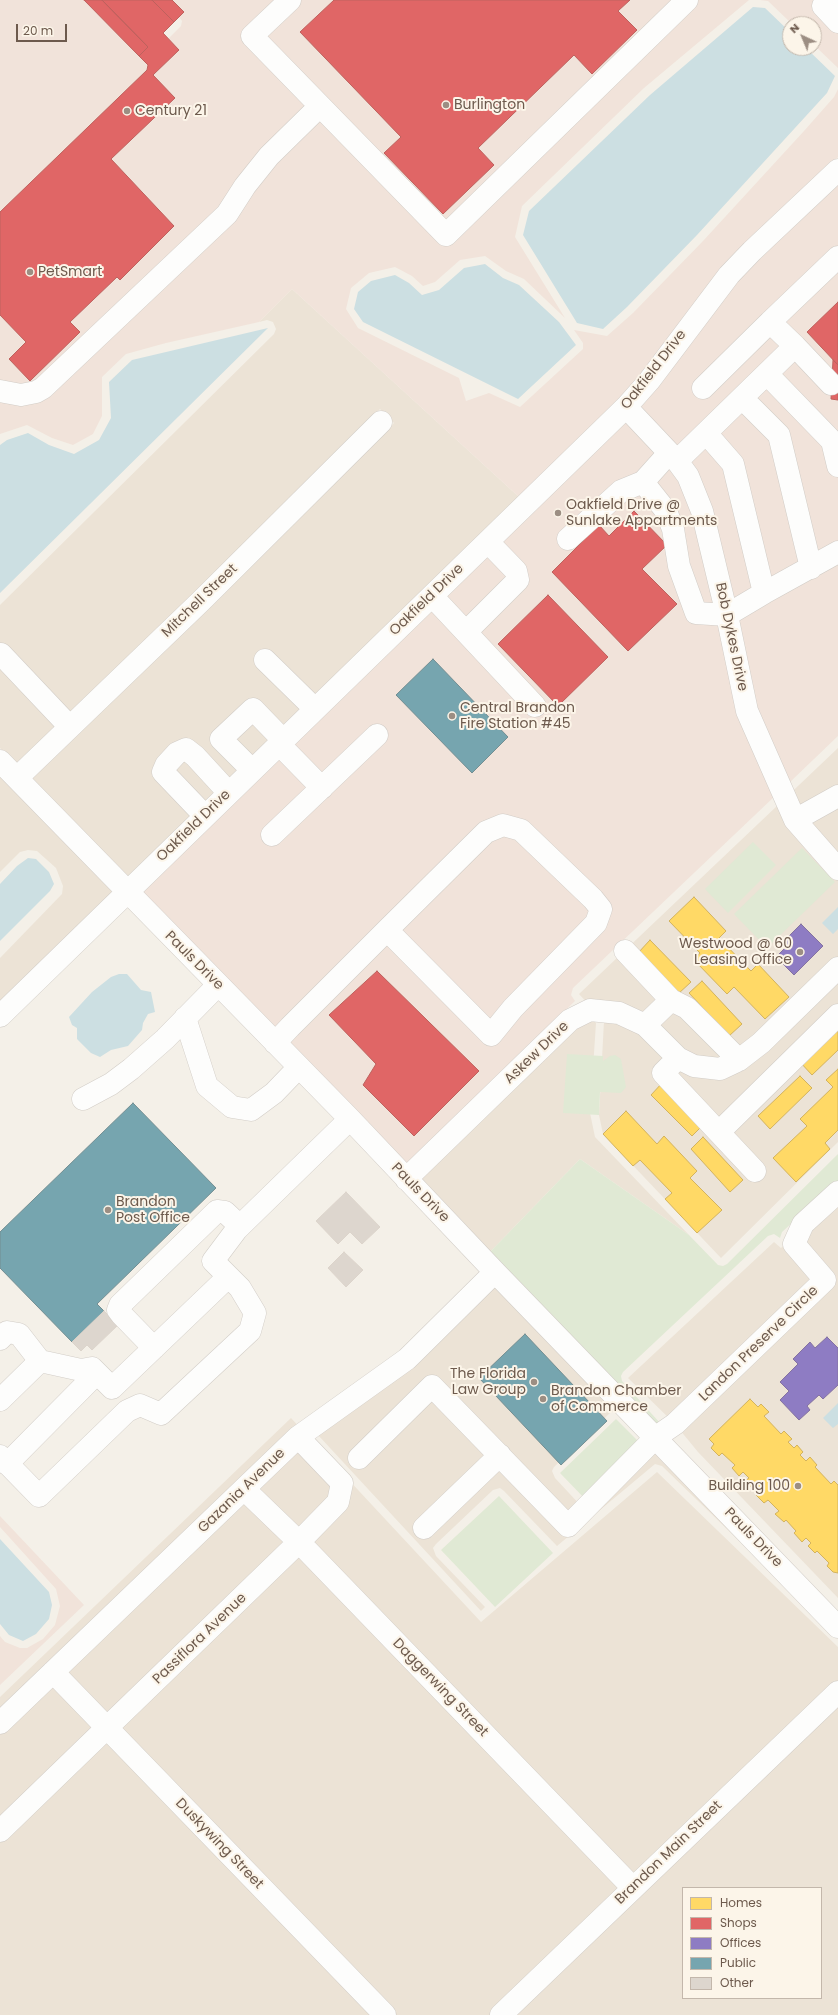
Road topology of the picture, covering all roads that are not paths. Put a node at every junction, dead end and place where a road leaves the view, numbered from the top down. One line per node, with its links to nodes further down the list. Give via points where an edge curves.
1 (290, 0): 5 (street, via 252,36)
2 (687, 0): 5 (street, via 446,235)
3 (830, 0): 4 (street, via 823,6)
4 (838, 22)
5 (320, 106): 13 (street, via 269,156 227,214 44,388 21,395)
6 (838, 170): 15 (street, Oakfield Drive, via 729,275 649,381)
7 (838, 257): 8 (street)
8 (770, 322): 9 (street); 12 (street)
9 (795, 346): 10 (street); 11 (street)
10 (767, 374): 14 (street); 18 (street)
11 (831, 384)
12 (703, 388)
13 (0, 391)
14 (742, 398): 17 (street); 25 (street, via 779,435)
15 (626, 407): 19 (street, Bob Dykes Drive); 23 (street, Oakfield Drive)
16 (382, 422): 34 (street, Mitchell Street)
17 (706, 433): 19 (street); 26 (street, via 734,464)
18 (835, 438): 20 (street)
19 (673, 457): 21 (street); 28 (street, Bob Dykes Drive, via 688,476 702,511)
20 (838, 466)
21 (643, 482): 22 (street, via 621,491); 28 (street, via 666,511 673,529 679,566 696,613)
22 (568, 539)
23 (488, 542): 27 (street, Oakfield Drive); 29 (street, via 516,571 518,580)
24 (838, 552): 25 (street)
25 (811, 568): 26 (street)
26 (764, 593): 28 (street)
27 (432, 596): 29 (street); 33 (street, Oakfield Drive)
28 (727, 615): 44 (street, Bob Dykes Drive, via 747,711)
29 (466, 632): 32 (street)
30 (0, 656): 34 (street, via 1,654)
31 (265, 660): 33 (street)
32 (535, 706)
33 (315, 709): 36 (street, Oakfield Drive)
34 (70, 727): 39 (street, Mitchell Street)
35 (377, 735): 40 (street)
36 (281, 742): 38 (street, Oakfield Drive); 38 (street, via 253,709 221,739); 40 (street)
37 (0, 762): 39 (street, Pauls Drive)
38 (252, 770): 41 (street, Oakfield Drive)
39 (17, 778): 47 (street, Pauls Drive)
40 (322, 788): 45 (street)
41 (229, 792): 43 (street, Oakfield Drive); 43 (street, via 186,749 177,753 163,772)
42 (838, 796): 44 (street)
43 (205, 816): 47 (street, Oakfield Drive)
44 (795, 820): 46 (street, Bob Dykes Drive)
45 (272, 835)
46 (838, 869)
47 (126, 892): 51 (street, Pauls Drive); 54 (street, Oakfield Drive)
48 (387, 930): 48 (street, via 486,832 503,825 521,830 601,909 596,923 512,1008 491,1035); 57 (street)
49 (625, 951): 52 (street)
50 (838, 968): 58 (street, Askew Drive)
51 (218, 985): 55 (street); 57 (street, Pauls Drive)
52 (671, 1000): 56 (street); 60 (street, via 687,1008)
53 (838, 1015): 62 (street)
54 (0, 1016)
55 (185, 1018): 61 (street, via 207,1086 232,1107 252,1110 274,1093); 63 (street, via 131,1069 106,1088)
56 (645, 1025): 59 (street, Askew Drive); 67 (street, Askew Drive, via 618,1013 590,1010 570,1020)
57 (275, 1042): 61 (street, Pauls Drive)
58 (761, 1043): 60 (street, Askew Drive); 62 (street)
59 (678, 1058): 60 (street, Askew Drive, via 694,1066 720,1069); 65 (street, via 663,1073)
60 (739, 1060)
61 (299, 1067): 64 (street, Pauls Drive)
62 (785, 1067): 65 (street)
63 (83, 1099)
64 (350, 1119): 67 (street, Pauls Drive); 69 (street)
65 (718, 1132): 66 (street)
66 (755, 1171)
67 (406, 1179): 70 (street, Pauls Drive)
68 (838, 1192): 72 (street, Landon Preserve Circle, via 803,1224 794,1244)
69 (240, 1226): 71 (street, via 213,1261); 74 (street, via 225,1212 217,1211 120,1305 118,1310 121,1314)
70 (495, 1272): 79 (street, Gazania Avenue, via 407,1359); 80 (street, Pauls Drive)
71 (228, 1277): 74 (street); 78 (street, via 240,1288 255,1313 250,1331 161,1414 140,1405)
72 (831, 1287): 80 (street, Landon Preserve Circle, via 675,1424)
73 (0, 1339): 75 (street, via 7,1332 19,1334)
74 (154, 1348): 76 (street)
75 (40, 1361): 76 (street, via 81,1370 92,1368); 77 (street)
76 (105, 1381): 78 (street); 83 (street)
77 (0, 1400)
78 (132, 1408): 83 (street, via 39,1496)
79 (298, 1437): 84 (street, Gazania Avenue); 86 (street, Passiflora Avenue, via 342,1483 338,1502)
80 (656, 1437): 81 (street, Landon Preserve Circle, via 568,1526); 87 (street, Pauls Drive)
81 (500, 1455): 82 (street, via 432,1386); 85 (street)
82 (358, 1458)
83 (4, 1460)
84 (244, 1489): 86 (street, Daggerwing Street); 88 (street, Gazania Avenue)
85 (424, 1528)
86 (299, 1542): 91 (street, Passiflora Avenue); 93 (street, Daggerwing Street)
87 (838, 1627)
88 (53, 1672): 90 (street, Gazania Avenue); 91 (street, Duskywing Street)
89 (838, 1692): 93 (street, Brandon Main Street)
90 (0, 1723)
91 (107, 1729): 92 (street, Passiflora Avenue); 94 (street, Duskywing Street)
92 (0, 1832)
93 (633, 1888): 95 (street, Brandon Main Street)
94 (385, 2015)
95 (501, 2015)

